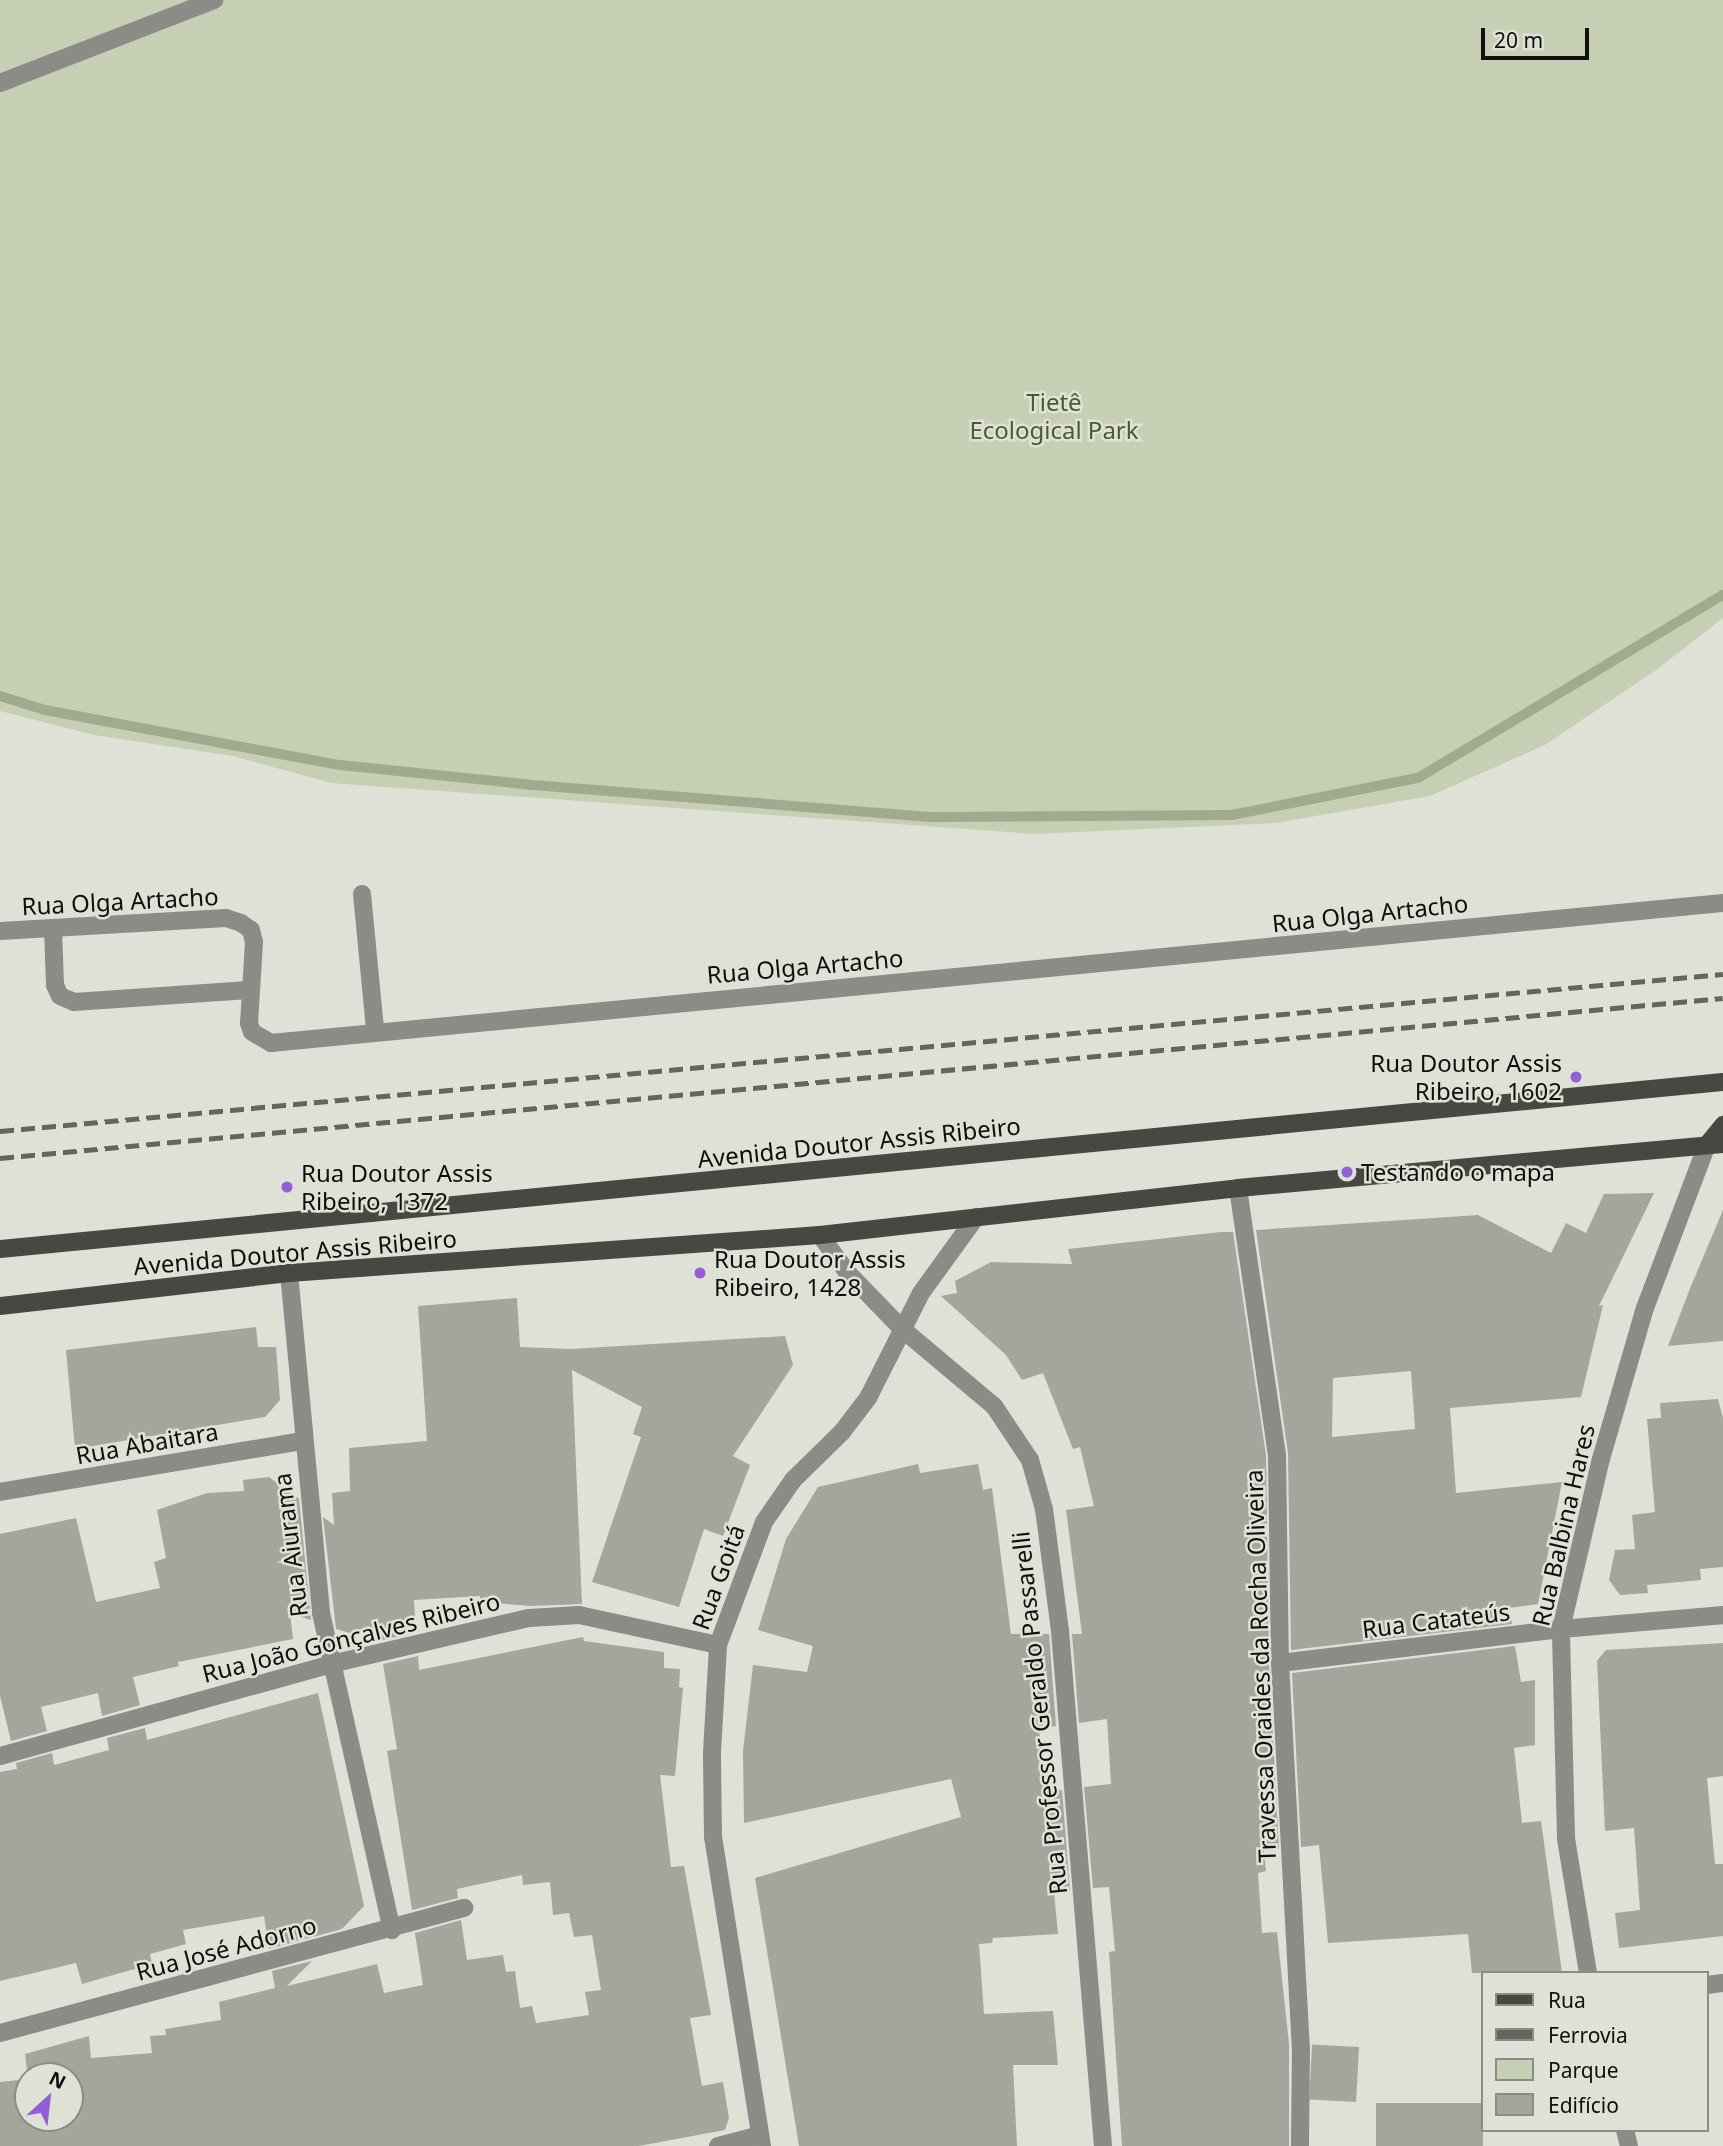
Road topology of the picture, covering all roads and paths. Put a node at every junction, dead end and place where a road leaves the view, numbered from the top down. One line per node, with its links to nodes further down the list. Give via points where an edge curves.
1 (214, 0): 2 (street)
2 (0, 83)
3 (362, 894): 8 (street)
4 (1723, 903): 8 (street, Rua Olga Artacho)
5 (53, 928): 6 (street, Rua Olga Artacho); 7 (street, via 55,985 60,996 74,1002); 7 (street, Rua Olga Artacho, via 226,918 242,923 251,930 254,942)
6 (0, 931)
7 (249, 990): 8 (street, Rua Olga Artacho, via 251,1032 271,1043)
8 (375, 1030)
9 (1723, 1082): 15 (main road, Avenida Doutor Assis Ribeiro)
10 (1723, 1125): 11 (main road)
11 (1715, 1144): 12 (main road, Avenida Doutor Assis Ribeiro); 22 (street, Rua Balbina Hares, via 1645,1308 1601,1459)
12 (1238, 1188): 13 (main road, Avenida Doutor Assis Ribeiro); 24 (street, Travessa Oraides da Rocha Oliveira, via 1277,1454)
13 (976, 1217): 14 (main road, Avenida Doutor Assis Ribeiro); 18 (street, Rua Goitá)
14 (820, 1235): 16 (main road, Avenida Doutor Assis Ribeiro); 18 (street, Rua Professor Geraldo Passarelli, via 847,1272)
15 (0, 1249)
16 (289, 1273): 17 (main road, Avenida Doutor Assis Ribeiro); 19 (street, Rua Aiurama)
17 (0, 1306)
18 (901, 1328): 23 (street, Rua Goitá, via 868,1398 842,1432 793,1480 764,1522); 33 (street, Rua Professor Geraldo Passarelli, via 994,1406 1030,1460 1044,1509 1060,1631)
19 (303, 1441): 20 (street, Rua Abaitara); 25 (street, Rua Aiurama)
20 (0, 1492)
21 (1723, 1615): 22 (street, Rua Catateús)
22 (1561, 1629): 24 (street, Rua Catateús); 29 (street, Rua Balbina Hares, via 1566,1838)
23 (718, 1645): 25 (street, Rua João Gonçalves Ribeiro, via 579,1615 528,1618); 31 (street, Rua Goitá, via 713,1838)
24 (1280, 1663): 34 (street, Travessa Oraides da Rocha Oliveira, via 1301,2048)
25 (331, 1664): 26 (street, Rua João Gonçalves Ribeiro); 28 (street, Rua Aiurama)
26 (0, 1756)
27 (464, 1908): 28 (street, Rua José Adorno)
28 (392, 1930): 30 (street, Rua José Adorno)
29 (1588, 1971)
30 (0, 2033)
31 (761, 2141): 32 (street)
32 (718, 2146)
33 (1103, 2146)
34 (1300, 2146)

